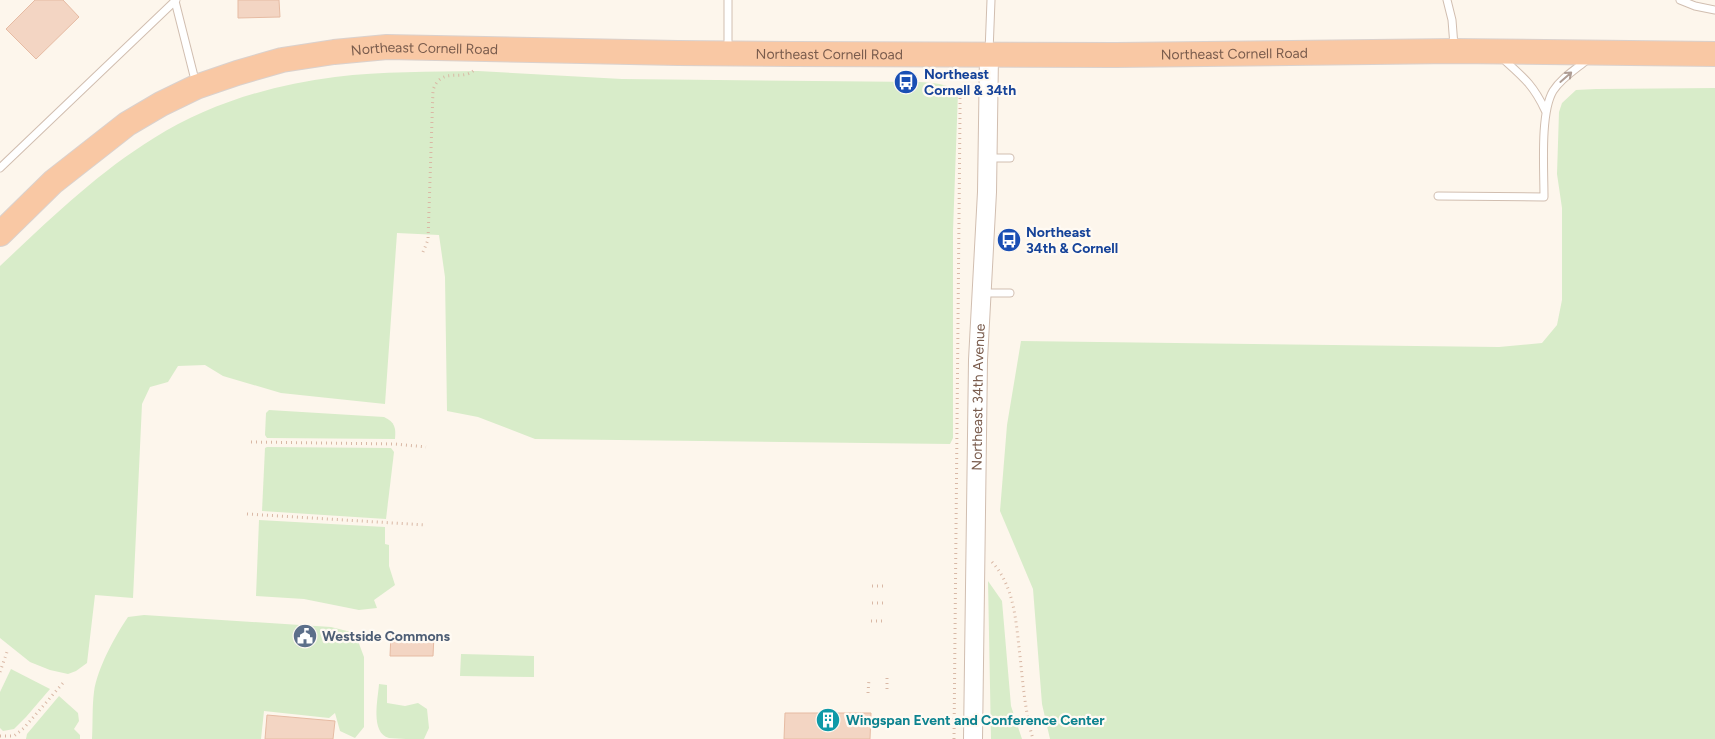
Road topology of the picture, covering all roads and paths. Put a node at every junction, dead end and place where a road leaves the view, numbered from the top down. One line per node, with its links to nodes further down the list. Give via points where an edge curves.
1 (175, 0): 14 (lane); 19 (lane)
2 (728, 0): 10 (lane)
3 (990, 0): 12 (lane)
4 (1447, 0): 7 (lane)
5 (1680, 0): 6 (lane)
6 (1715, 10)
7 (1454, 51): 8 (highway, Northeast Cornell Road); 12 (highway, Northeast Cornell Road)
8 (1494, 51): 9 (highway, Northeast Cornell Road); 16 (lane, via 1537,92)
9 (1596, 52): 11 (highway, Northeast Cornell Road); 16 (lane, one-way to 9, via 1553,90)
10 (728, 53): 12 (highway, Northeast Cornell Road); 14 (highway, Northeast Cornell Road, via 387,47 282,60)
11 (1715, 54)
12 (989, 55): 17 (street, Northeast 34th Avenue)
13 (475, 69): 22 (path, via 468,74 444,77 433,93 428,240)
14 (196, 87): 21 (highway, Northeast Cornell Road, via 127,124 53,182)
15 (958, 91): 44 (path, Northeast 34th Avenue)
16 (1545, 110): 20 (lane, via 1544,197)
17 (988, 158): 18 (lane); 23 (street, Northeast 34th Avenue)
18 (1010, 158)
19 (0, 168)
20 (1438, 196)
21 (0, 234)
22 (423, 252)
23 (982, 292): 24 (lane); 29 (street, Northeast 34th Avenue)
24 (1010, 293)
25 (251, 442): 26 (path)
26 (426, 447)
27 (247, 514): 28 (path)
28 (426, 525)
29 (976, 545): 45 (street, Northeast 34th Avenue); 46 (path, via 999,570 1009,590)
30 (872, 586): 31 (path)
31 (885, 586)
32 (872, 603): 33 (path)
33 (885, 603)
34 (871, 621): 35 (path)
35 (885, 621)
36 (6, 652): 37 (path)
37 (0, 672)
38 (887, 678): 42 (path)
39 (869, 679): 41 (path)
40 (63, 683): 43 (path, via 24,728 14,736)
41 (868, 693)
42 (887, 693)
43 (0, 736)
44 (954, 739)
45 (973, 739)
46 (1033, 739)

